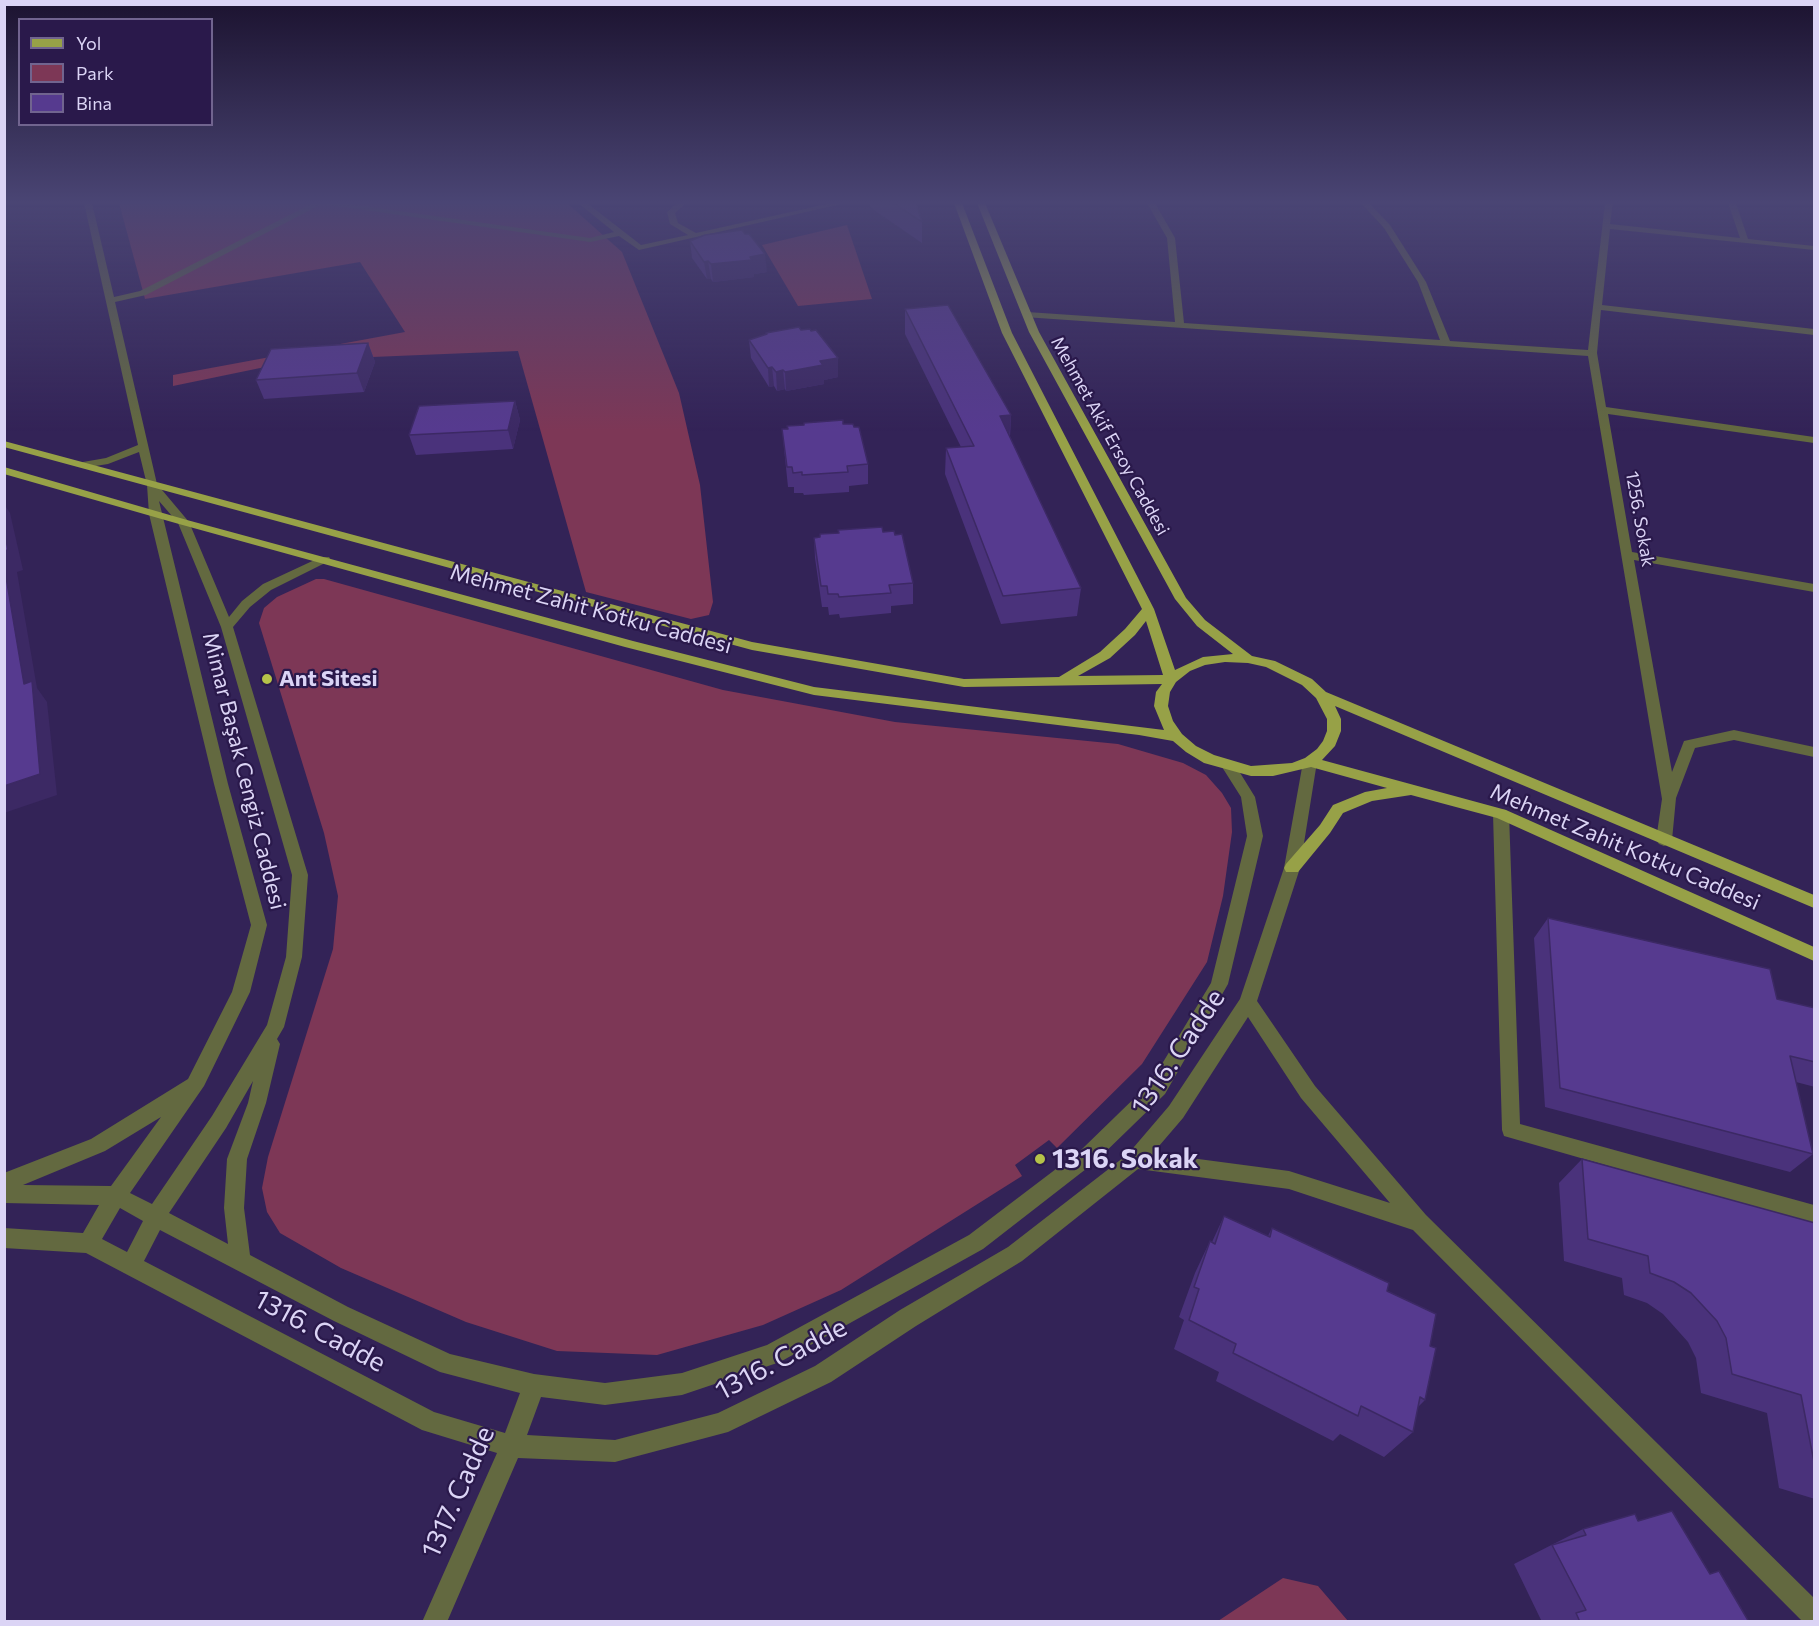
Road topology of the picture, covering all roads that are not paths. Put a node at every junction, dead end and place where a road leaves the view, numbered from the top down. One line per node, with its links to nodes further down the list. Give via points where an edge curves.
1 (105, 279): 8 (street, Mimar Başak Cengiz Caddesi)
2 (171, 279): 8 (street, via 143,293)
3 (987, 279): 27 (main road, Mehmet Akif Ersoy Caddesi, via 1007,333)
4 (1012, 279): 10 (main road, Mehmet Akif Ersoy Caddesi)
5 (1175, 279): 11 (street)
6 (1420, 279): 13 (street)
7 (1601, 279): 9 (street, 1256. Sokak)
8 (110, 301): 18 (street, Mimar Başak Cengiz Caddesi)
9 (1598, 307): 12 (street); 14 (street, 1256. Sokak)
10 (1027, 315): 11 (street); 29 (main road, Mehmet Akif Ersoy Caddesi, via 1181,599 1201,623)
11 (1180, 325): 13 (street)
12 (1815, 332)
13 (1446, 343): 14 (street)
14 (1592, 353): 15 (street, 1256. Sokak)
15 (1603, 410): 16 (street); 24 (street, 1256. Sokak)
16 (1815, 440)
17 (4, 444): 19 (main road, Mehmet Zahit Kotku Caddesi)
18 (144, 446): 19 (street, via 108,461); 21 (street, Mimar Başak Cengiz Caddesi)
19 (83, 465): 21 (main road, Mehmet Zahit Kotku Caddesi)
20 (4, 470): 22 (main road, Mehmet Zahit Kotku Caddesi)
21 (153, 485): 22 (street, Mimar Başak Cengiz Caddesi); 23 (street, Mimar Başak Cengiz Caddesi); 31 (main road, Mehmet Zahit Kotku Caddesi, via 752,646 964,683)
22 (155, 514): 23 (main road, Mehmet Zahit Kotku Caddesi); 46 (street, Mimar Başak Cengiz Caddesi, via 259,924 241,992)
23 (183, 522): 25 (main road, Mehmet Zahit Kotku Caddesi); 28 (street, Mimar Başak Cengiz Caddesi)
24 (1628, 555): 26 (street); 38 (street, 1256. Sokak)
25 (325, 560): 28 (street, via 267,587); 33 (main road, Mehmet Zahit Kotku Caddesi, via 814,691)
26 (1815, 588)
27 (1148, 609): 30 (main road, Mehmet Akif Ersoy Caddesi); 31 (main road, via 1105,655)
28 (227, 627): 45 (street, Mimar Başak Cengiz Caddesi, via 300,875 294,957)
29 (1248, 659): 30 (main road, via 1203,661); 32 (main road, via 1290,672)
30 (1171, 679): 31 (main road, Mehmet Zahit Kotku Caddesi); 33 (main road, via 1161,706)
31 (1063, 680)
32 (1321, 695): 35 (main road, via 1334,719 1334,731 1330,743); 40 (main road, Mehmet Zahit Kotku Caddesi)
33 (1177, 737): 36 (main road, via 1200,754)
34 (1815, 752): 38 (street, via 1734,735 1689,744)
35 (1310, 762): 36 (main road, via 1273,771); 37 (main road, Mehmet Zahit Kotku Caddesi); 41 (street, 1316. Cadde)
36 (1229, 766): 58 (street, 1316. Cadde, via 1248,797 1255,836 1219,984 1158,1088 1089,1156 976,1242 772,1354 682,1384 616,1393)
37 (1415, 789): 39 (main road, Mehmet Zahit Kotku Caddesi); 41 (main road, via 1370,796 1338,809)
38 (1669, 799): 40 (street, 1256. Sokak)
39 (1501, 814): 43 (main road, Mehmet Zahit Kotku Caddesi); 51 (street, via 1511,1130)
40 (1665, 840): 42 (main road, Mehmet Zahit Kotku Caddesi)
41 (1292, 868): 44 (street, 1316. Cadde)
42 (1815, 902)
43 (1815, 954)
44 (1248, 1002): 47 (street, 1316. Cadde, via 1176,1112); 53 (street, via 1308,1092)
45 (275, 1027): 52 (street, Mimar Başak Cengiz Caddesi, via 219,1122); 56 (street, via 237,1159 234,1208)
46 (198, 1080): 48 (street, via 146,1117 98,1144); 50 (street, Mimar Başak Cengiz Caddesi)
47 (1135, 1160): 53 (street, via 1290,1180); 59 (street, 1316. Cadde, via 1015,1254 824,1374 720,1424 615,1451)
48 (4, 1182)
49 (4, 1194): 50 (street, 1316. Cadde)
50 (116, 1196): 52 (street, 1316. Cadde); 55 (street, Mimar Başak Cengiz Caddesi)
51 (1815, 1215)
52 (156, 1216): 56 (street, 1316. Cadde); 57 (street, Mimar Başak Cengiz Caddesi)
53 (1419, 1222): 60 (street)
54 (4, 1238): 55 (street, 1316. Cadde)
55 (88, 1243): 57 (street, 1316. Cadde)
56 (240, 1260): 58 (street, 1316. Cadde, via 341,1314 448,1364)
57 (131, 1264): 59 (street, 1316. Cadde, via 430,1422)
58 (534, 1385): 59 (street, 1317. Cadde)
59 (512, 1446): 61 (street, 1317. Cadde)
60 (1815, 1615)
61 (434, 1622)

